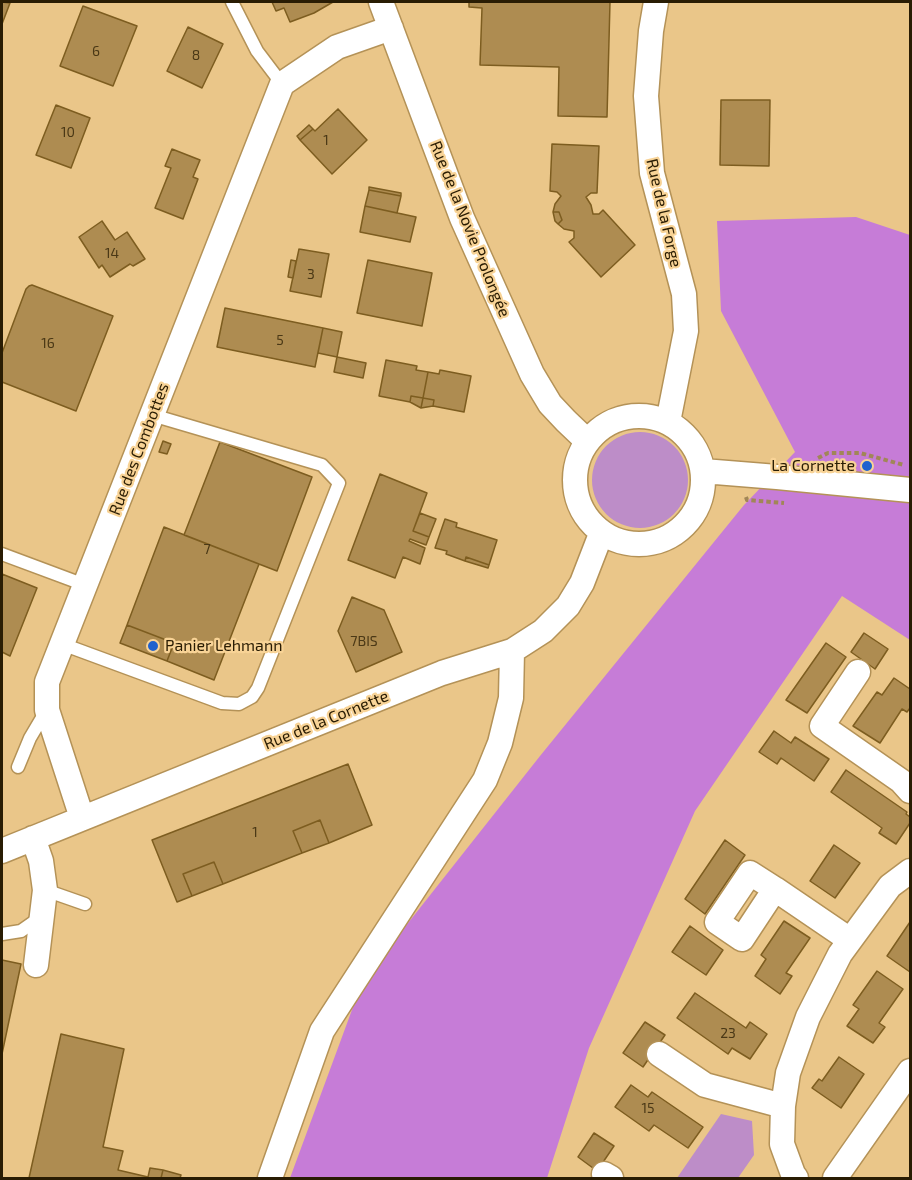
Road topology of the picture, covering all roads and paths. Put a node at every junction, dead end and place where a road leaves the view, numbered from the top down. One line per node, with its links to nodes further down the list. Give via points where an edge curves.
1 (232, 2): 5 (lane, via 257,51)
2 (381, 2): 4 (street, Rue de la Novie Prolongée)
3 (656, 2): 7 (street, Rue de la Forge, via 646,96 652,173 684,294 686,332)
4 (391, 28): 5 (street, via 337,47); 8 (street, Rue de la Novie Prolongée, via 462,218 532,374 550,404)
5 (282, 84): 6 (street, Rue des Combottes)
6 (152, 415): 13 (street, Rue des Combottes); 14 (lane, via 322,465 339,483 252,697 239,704 222,703)
7 (668, 422): 8 (street, via 646,416 624,417 604,425); 9 (street, via 693,445)
8 (587, 441): 11 (street, via 577,459 577,501)
9 (703, 471): 10 (street); 11 (street, via 701,497 693,516 679,531 662,541 642,545 622,543)
10 (910, 490)
11 (601, 534): 15 (street, Rue de la Cornette, via 582,583 568,606 543,631)
12 (2, 554): 13 (lane)
13 (85, 585): 14 (street, Rue des Combottes)
14 (62, 644): 17 (street, Rue des Combottes, via 47,682)
15 (512, 651): 20 (street, Rue de la Cornette, via 442,674); 35 (street, via 511,698 500,743 485,780 322,1031)
16 (858, 672): 19 (street, via 822,726)
17 (47, 710): 18 (lane); 20 (street, Rue des Combottes)
18 (18, 767)
19 (908, 780)
20 (82, 818): 21 (street, Rue de la Cornette)
21 (33, 838): 22 (street, Rue de la Cornette); 24 (street)
22 (2, 851)
23 (910, 870): 29 (street, via 890,886)
24 (45, 890): 26 (lane); 27 (street)
25 (776, 890): 29 (street)
26 (85, 904)
27 (42, 916): 28 (lane, via 21,931); 30 (street)
28 (2, 934)
29 (850, 940): 33 (street, via 808,1017 788,1073)
30 (36, 965)
31 (659, 1054): 33 (street, via 705,1085)
32 (910, 1071): 36 (street)
33 (783, 1106): 34 (street, via 782,1144)
34 (792, 1177)
35 (270, 1179)
36 (835, 1179)

